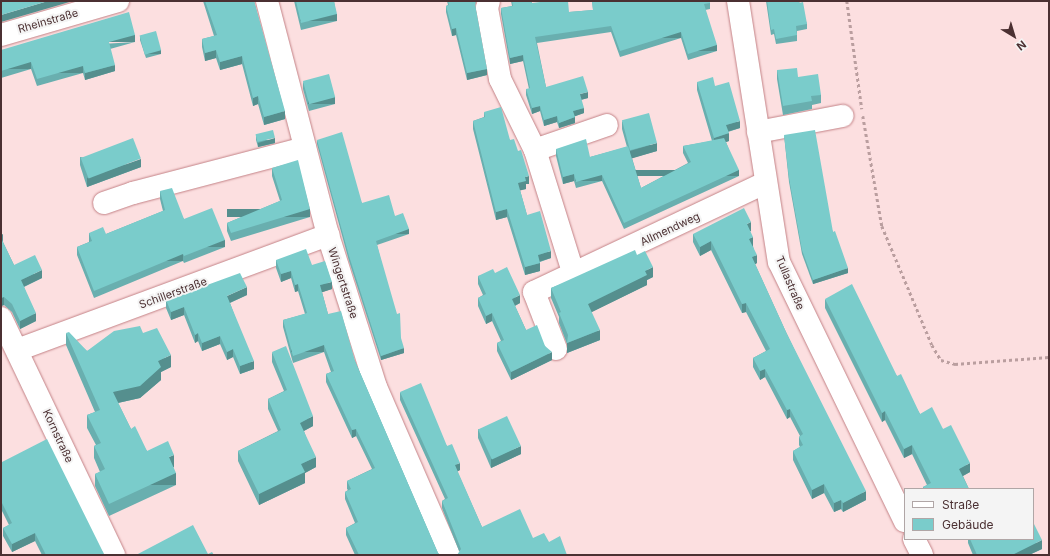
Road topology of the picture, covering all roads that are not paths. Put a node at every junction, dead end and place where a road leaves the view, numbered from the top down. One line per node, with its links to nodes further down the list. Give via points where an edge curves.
1 (118, 1): 5 (street, Rheinstraße)
2 (267, 1): 9 (street, Wingertstraße)
3 (489, 1): 10 (street, via 487,8 500,79)
4 (738, 1): 8 (street, Tullastraße)
5 (1, 34)
6 (842, 116): 8 (street)
7 (607, 125): 10 (street)
8 (758, 132): 11 (street, Tullastraße)
9 (305, 148): 12 (street); 13 (street, Wingertstraße)
10 (535, 150): 14 (street)
11 (765, 183): 14 (street, Allmendweg, via 680,225); 18 (street, Tullastraße, via 775,245 786,279)
12 (104, 203)
13 (328, 235): 17 (street, Schillerstraße); 21 (street, Wingertstraße, via 376,387)
14 (573, 272): 16 (street, Allmendweg, via 534,292)
15 (1, 318): 17 (street, Kornstraße)
16 (556, 349)
17 (18, 350): 20 (street, Kornstraße)
18 (904, 519)
19 (914, 540): 22 (street)
20 (114, 555)
21 (450, 555)
22 (922, 555)

